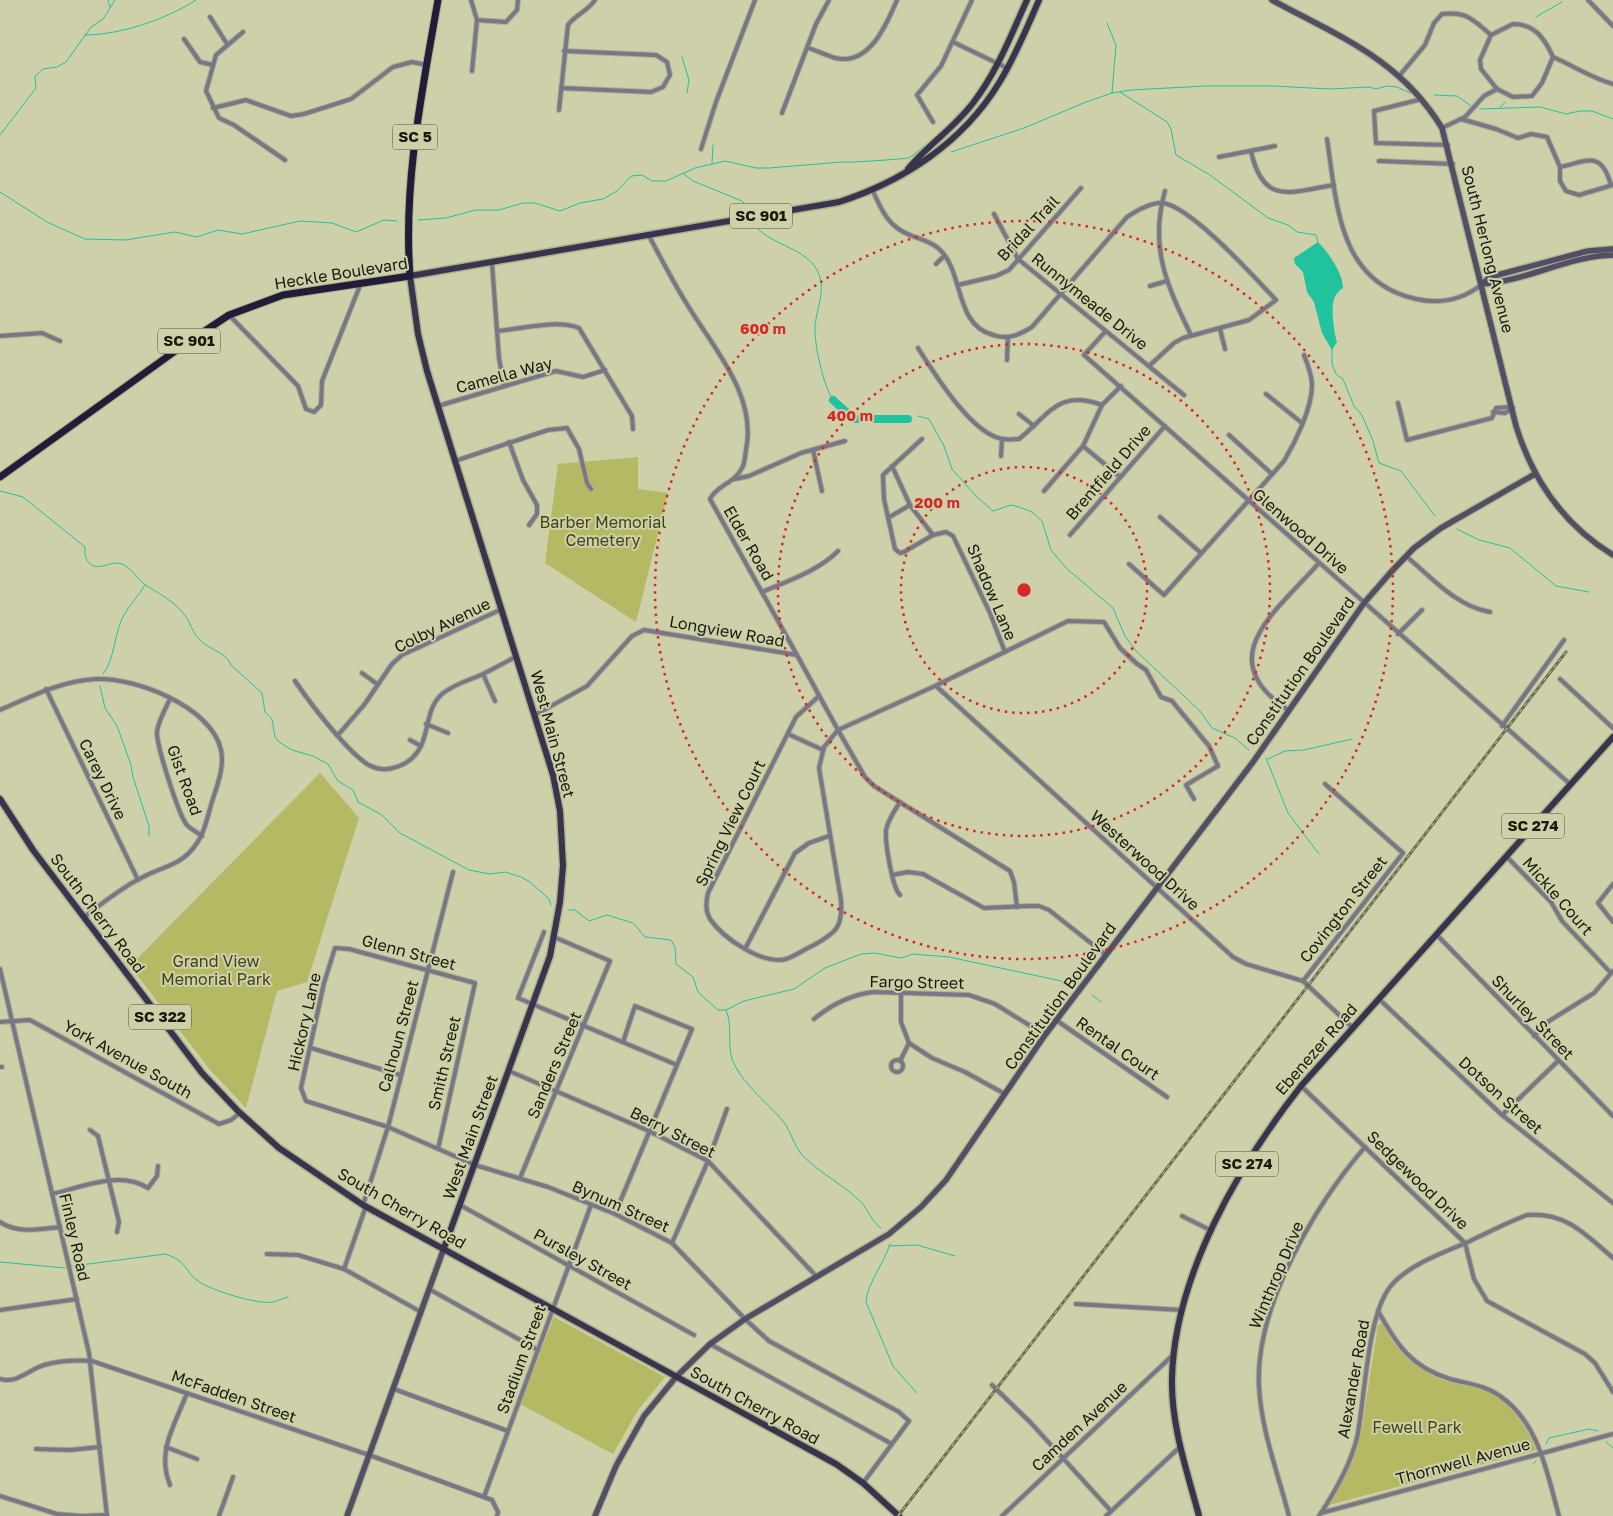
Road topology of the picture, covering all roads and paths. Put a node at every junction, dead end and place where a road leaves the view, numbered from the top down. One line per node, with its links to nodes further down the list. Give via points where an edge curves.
1 (438, 0): 25 (highway, West Main Street / SC 5)
2 (471, 0): 14 (street)
3 (518, 0): 14 (street, via 517,10 506,22)
4 (595, 0): 22 (street, via 592,6 571,20)
5 (755, 0): 43 (street, via 716,102)
6 (830, 0): 21 (street, via 816,24)
7 (897, 0): 21 (street, via 880,36 862,54 835,58)
8 (972, 0): 19 (street)
9 (1027, 0): 24 (main road, SC 901)
10 (1039, 0): 27 (main road, SC 901)
11 (1272, 0): 29 (street, South Herlong Avenue, via 1371,53)
12 (1588, 0): 15 (street)
13 (210, 17): 20 (street)
14 (477, 20): 28 (street)
15 (1613, 26)
16 (243, 32): 20 (street)
17 (1491, 35): 23 (street, via 1513,24 1525,24 1546,41); 29 (street, via 1466,15 1456,12 1442,14 1420,52); 32 (street, via 1480,63 1482,72)
18 (184, 39): 26 (street, via 200,62)
19 (953, 42): 24 (street); 38 (street, via 937,72 917,95)
20 (227, 44): 26 (street, via 216,55)
21 (809, 48): 36 (street)
22 (564, 50): 31 (street); 31 (street, via 656,55 667,62 670,75 663,87 651,92)
23 (1553, 57): 30 (street, via 1591,78); 32 (street, via 1542,83 1532,96 1513,97)
24 (998, 64): 27 (street); 50 (main road, SC 901, via 973,103)
25 (427, 65): 34 (street, via 412,62 393,67 351,99 304,114 291,116 246,100); 65 (highway, West Main Street / SC 5, via 409,183)
26 (213, 66): 34 (street, via 206,91)
27 (1007, 68): 50 (main road, SC 901, via 980,109 954,138 924,163)
28 (472, 71)
29 (1400, 75): 33 (street, South Herlong Avenue)
30 (1613, 84)
31 (561, 88): 35 (street)
32 (1497, 89): 37 (street, via 1484,96 1472,112)
33 (1422, 99): 39 (street, South Herlong Avenue); 41 (street, via 1374,110 1376,143)
34 (213, 108): 46 (street, via 219,118)
35 (559, 110)
36 (782, 114)
37 (1460, 119): 39 (street); 49 (street, via 1518,138 1531,134 1547,137)
38 (933, 122)
39 (1442, 128): 41 (street, South Herlong Avenue)
40 (1326, 139): 51 (street)
41 (1448, 145): 48 (street, South Herlong Avenue)
42 (1275, 146): 44 (street)
43 (702, 149)
44 (1251, 151): 45 (street); 51 (street, via 1256,173 1268,187 1287,192)
45 (1219, 157)
46 (285, 160)
47 (1379, 161): 48 (street)
48 (1453, 164): 68 (street, South Herlong Avenue)
49 (1560, 167): 52 (street, via 1591,160 1599,162 1606,169); 52 (street, via 1560,180 1566,190 1573,193 1579,195)
50 (906, 172): 54 (main road, SC 901)
51 (1334, 185): 68 (street, via 1340,222 1351,250 1362,267 1384,286 1411,298 1437,301 1463,296)
52 (1612, 185)
53 (1082, 188): 62 (street, Bridal Trail)
54 (872, 189): 58 (main road, SC 901, via 839,202); 61 (street, via 886,218 896,229 929,243)
55 (1165, 191): 56 (street)
56 (1162, 203): 66 (street, via 1159,254); 71 (street, via 1140,209 1127,217); 73 (street, via 1195,221 1276,300 1249,320)
57 (994, 214): 62 (street, Runnymeade Drive)
58 (649, 236): 63 (main road, Heckle Boulevard / SC 901); 113 (street, Elder Road, via 688,307 724,360 748,417 743,467)
59 (1613, 249): 68 (street, via 1574,254 1490,277)
60 (1613, 255): 68 (street, via 1581,258)
61 (944, 256): 64 (street); 69 (street, via 954,268)
62 (1018, 259): 69 (street, Bridal Trail, via 1009,270 996,276); 71 (street, Runnymeade Drive)
63 (492, 263): 65 (main road, Heckle Boulevard / SC 901); 74 (street)
64 (936, 264)
65 (410, 276): 67 (highway, Heckle Boulevard / SC 901); 92 (main road, West Main Street, via 418,334)
66 (1167, 281): 70 (street); 76 (street)
67 (362, 283): 72 (highway, Heckle Boulevard / SC 901, via 283,295); 72 (street, via 322,381 321,406 314,412 306,409 298,386)
68 (1482, 284): 93 (street, South Herlong Avenue)
69 (958, 285): 78 (street, via 965,310 977,327 987,334)
70 (1150, 286)
71 (1060, 295): 75 (street, Runnymeade Drive); 78 (street, via 1032,327 1020,335)
72 (229, 315): 111 (highway, Heckle Boulevard / SC 901)
73 (1220, 329): 76 (street); 81 (street)
74 (497, 331): 85 (street, via 568,324 579,328); 86 (street)
75 (1105, 332): 84 (street, Runnymeade Drive); 87 (street, Glenwood Drive, via 1084,355)
76 (1191, 335): 84 (street, via 1174,343)
77 (0, 336): 79 (street, via 42,333)
78 (1008, 337): 83 (street)
79 (60, 341)
80 (918, 348): 100 (street, via 957,404 976,424)
81 (1225, 349)
82 (1304, 355): 95 (street, via 1312,385)
83 (1007, 360)
84 (1149, 366): 89 (street, Runnymeade Drive)
85 (605, 370): 86 (street, Camella Way, via 583,377 556,371); 98 (street, via 632,416)
86 (504, 386): 92 (street, Camella Way)
87 (1121, 386): 91 (street); 97 (street, Glenwood Drive)
88 (1266, 394): 95 (street)
89 (1184, 396)
90 (1398, 403): 93 (street, via 1407,440 1492,418 1493,412 1503,406)
91 (1102, 405): 96 (street, via 1084,399 1066,401 1056,405); 104 (street)
92 (438, 406): 107 (main road, West Main Street)
93 (1513, 408): 110 (street, South Herlong Avenue, via 1522,443)
94 (1018, 414): 96 (street)
95 (1302, 423): 109 (street, via 1293,447)
96 (1034, 426): 100 (street, via 1019,439)
97 (1165, 426): 112 (street, Brentfield Drive); 117 (street, Glenwood Drive)
98 (633, 429)
99 (1229, 435): 109 (street)
100 (1002, 439): 106 (street)
101 (922, 440): 108 (street)
102 (845, 441): 105 (street)
103 (509, 442): 107 (street); 114 (street, via 568,428 579,449); 121 (street, via 523,480 537,505 537,514)
104 (1083, 446): 112 (street); 116 (street)
105 (813, 450): 113 (street, via 749,476); 115 (street)
106 (1001, 456)
107 (455, 461): 132 (main road, West Main Street)
108 (892, 466): 118 (street); 120 (street, via 883,475)
109 (1272, 474): 117 (street)
110 (1535, 474): 126 (street, Constitution Boulevard, via 1441,528); 127 (street, South Herlong Avenue, via 1564,516)
111 (0, 477)
112 (1120, 477): 123 (street, Brentfield Drive)
113 (734, 478): 130 (street, Elder Road, via 710,499)
114 (591, 489)
115 (822, 491)
116 (1044, 491)
117 (1248, 501): 125 (street); 129 (street, Glenwood Drive)
118 (910, 505): 120 (street); 122 (street)
119 (1160, 517): 125 (street)
120 (888, 518): 122 (street, via 895,549 900,553)
121 (528, 526)
122 (933, 535): 137 (street, Shadow Lane, via 946,532 957,542)
123 (1070, 535)
124 (838, 551): 130 (street, via 829,560)
125 (1202, 553): 128 (street, via 1164,596)
126 (1406, 556): 131 (street, Constitution Boulevard); 134 (street, via 1458,600)
127 (1613, 556)
128 (1129, 564)
129 (1318, 564): 131 (street, Glenwood Drive); 151 (street, via 1263,627 1253,647 1252,668 1257,682 1265,694)
130 (762, 592): 138 (street, Elder Road)
131 (1364, 603): 135 (street, Glenwood Drive); 151 (street, Constitution Boulevard)
132 (502, 609): 139 (main road, West Main Street); 144 (street, Colby Avenue, via 402,655)
133 (1422, 610): 135 (street)
134 (1490, 612)
135 (1398, 634): 154 (street, Glenwood Drive)
136 (1564, 640): 154 (street)
137 (1004, 652): 145 (street); 167 (street, via 1068,621 1105,623 1120,648 1148,672 1161,696 1172,701 1209,746 1218,766 1186,785)
138 (796, 655): 147 (street, Longview Road); 152 (street, Longview Road, via 644,630 632,636 587,686)
139 (517, 656): 141 (street); 152 (main road, West Main Street)
140 (362, 673): 144 (street)
141 (484, 674): 149 (street); 153 (street, via 442,694)
142 (1560, 679): 155 (street)
143 (295, 681): 159 (street)
144 (377, 684): 159 (street, Colby Avenue, via 354,719)
145 (936, 686): 156 (street); 176 (street, Westerwood Drive)
146 (46, 690): 148 (street, via 73,681 113,680 142,686); 150 (street); 174 (street, Carey Drive)
147 (819, 696): 156 (street, Longview Road); 158 (street, Spring View Court, via 800,712)
148 (170, 699): 169 (street, Gist Road, via 160,719 158,745 181,814 187,825); 169 (street, via 204,723 221,750 220,777)
149 (495, 701)
150 (0, 710)
151 (1288, 710): 176 (street, Constitution Boulevard)
152 (536, 715): 183 (main road, West Main Street, via 553,776 562,829 562,884)
153 (426, 724): 157 (street); 162 (street)
154 (1502, 726): 165 (street, Glenwood Drive)
155 (1613, 728)
156 (838, 730): 163 (street, Spring View Court); 168 (street, via 865,777)
157 (448, 733)
158 (788, 734): 163 (street); 185 (street, Spring View Court, via 706,900 711,919)
159 (338, 735): 162 (street, via 367,764 380,769 396,768 409,762)
160 (1613, 737): 165 (main road, Ebenezer Road / SC 274)
161 (410, 740): 162 (street)
162 (421, 746)
163 (824, 750): 170 (street, Spring View Court, via 819,768)
164 (1325, 784): 190 (street, Covington Street, via 1402,853)
165 (1570, 784): 171 (main road, Ebenezer Road / SC 274)
166 (0, 799): 179 (main road, South Cherry Road / SC 322, via 33,850)
167 (1194, 800)
168 (900, 802): 173 (street, via 886,830); 178 (street, via 1010,871)
169 (202, 836): 174 (street, via 173,866)
170 (829, 836): 185 (street, via 801,847 795,853); 185 (street, Spring View Court, via 842,914 840,924 834,932 785,959 756,956)
171 (1506, 856): 182 (main road, Ebenezer Road / SC 274); 189 (street, Mickle Court, via 1551,902 1562,921)
172 (454, 872): 188 (street, Calhoun Street)
173 (892, 875): 177 (street); 178 (street, via 923,874 984,908)
174 (138, 880): 179 (street)
175 (1613, 884): 180 (street, via 1598,903)
176 (1158, 889): 186 (street, Constitution Boulevard); 190 (street, Westerwood Drive, via 1239,961)
177 (900, 895)
178 (1017, 907): 186 (street, via 1039,906 1049,910)
179 (84, 917): 217 (main road, South Cherry Road / SC 322, via 202,1073)
180 (1613, 922)
181 (544, 932): 194 (street, via 518,998)
182 (1436, 934): 193 (main road, Ebenezer Road / SC 274); 202 (street, Shurley Street)
183 (554, 937): 194 (main road, West Main Street); 199 (street, Sanders Street, via 610,961)
184 (335, 948): 188 (street, Glenn Street); 205 (street, Hickory Lane, via 324,983)
185 (745, 949)
186 (1106, 955): 196 (street, Constitution Boulevard)
187 (0, 969): 197 (street, Finley Road)
188 (428, 969): 191 (street, Glenn Street); 210 (street, Calhoun Street)
189 (1612, 972): 202 (street, via 1594,993 1549,1021)
190 (1303, 981): 200 (street, Westerwood Drive)
191 (475, 983): 224 (street, Smith Street)
192 (901, 993): 195 (street, Fargo Street, via 873,992 854,996 835,1003); 201 (street, Fargo Street, via 955,993 982,998); 204 (street, via 901,1022)
193 (1379, 999): 200 (main road, Ebenezer Road / SC 274); 218 (street, Dotson Street)
194 (534, 1005): 199 (street); 209 (main road, West Main Street)
195 (814, 1019)
196 (1056, 1020): 201 (street, Constitution Boulevard); 214 (street, Rental Court)
197 (12, 1021): 198 (street, York Avenue South); 217 (street, York Avenue South, via 30,1020 219,1124); 230 (street, Finley Road)
198 (0, 1022)
199 (584, 1026): 203 (street); 212 (street, Sanders Street)
200 (1352, 1028): 211 (main road, Ebenezer Road / SC 274)
201 (1045, 1035): 213 (street, Constitution Boulevard)
202 (1534, 1036): 207 (street, Shurley Street)
203 (623, 1042): 208 (street); 208 (street, via 635,1006 692,1029)
204 (909, 1043): 206 (street); 213 (street, via 932,1058)
205 (311, 1048): 210 (street); 215 (street, Hickory Lane, via 301,1088)
206 (900, 1061)
207 (1558, 1061): 218 (street); 219 (street, Shurley Street)
208 (677, 1065): 222 (street)
209 (509, 1071): 212 (street, Berry Street); 226 (main road, West Main Street)
210 (400, 1075): 220 (street, Calhoun Street)
211 (1301, 1086): 223 (street, Sedgewood Drive); 239 (main road, Ebenezer Road / SC 274, via 1255,1150)
212 (557, 1092): 222 (street, Berry Street); 228 (street, Sanders Street)
213 (1006, 1094): 248 (street, Constitution Boulevard, via 963,1158 925,1204 884,1237)
214 (1166, 1097)
215 (306, 1101): 220 (street, Bynum Street)
216 (727, 1109): 225 (street)
217 (240, 1113): 234 (main road, South Cherry Road / SC 322, via 299,1164)
218 (1502, 1116): 231 (street, Dotson Street)
219 (1613, 1116)
220 (388, 1127): 224 (street, Bynum Street); 234 (street, Calhoun Street)
221 (90, 1130): 229 (street, via 98,1136)
222 (649, 1131): 225 (street, Berry Street); 235 (street)
223 (1365, 1147): 242 (street, Sedgewood Drive); 297 (street, Winthrop Drive, via 1337,1182 1305,1234 1270,1314 1262,1343 1259,1373 1261,1406)
224 (438, 1149): 226 (street, Bynum Street)
225 (708, 1161): 241 (street); 248 (street, Berry Street)
226 (475, 1164): 228 (street, Bynum Street); 232 (main road, West Main Street)
227 (158, 1166): 229 (street, via 157,1176 148,1188 128,1179)
228 (520, 1178): 233 (street, Bynum Street)
229 (109, 1181): 230 (street); 240 (street, via 119,1222)
230 (52, 1194): 238 (street, Finley Road)
231 (1613, 1202)
232 (460, 1205): 243 (main road, West Main Street); 246 (street, Pursley Street)
233 (590, 1205): 235 (street, Bynum Street); 246 (street, Stadium Street)
234 (364, 1206): 243 (main road, South Cherry Road / SC 322); 247 (street, Calhoun Street)
235 (615, 1214): 241 (street, Bynum Street)
236 (1182, 1216): 239 (street)
237 (0, 1222): 238 (street, via 24,1230)
238 (60, 1227): 250 (street, Finley Road)
239 (1212, 1231): 254 (main road, Ebenezer Road / SC 274)
240 (117, 1232)
241 (672, 1242): 257 (street, Bynum Street)
242 (1466, 1243): 245 (street, Alexander Road, via 1513,1220 1540,1214 1568,1222); 255 (street, Alexander Road, via 1437,1254 1398,1278); 267 (street, Sedgewood Drive, via 1474,1279 1487,1301 1585,1354)
243 (444, 1248): 249 (street, West Main Street); 252 (main road, South Cherry Road)
244 (267, 1254): 247 (street, via 298,1255)
245 (1613, 1258)
246 (568, 1265): 252 (street, Stadium Street); 258 (street, Pursley Street)
247 (344, 1269): 256 (street)
248 (817, 1278): 257 (street, Constitution Boulevard)
249 (430, 1289): 256 (street, West Main Street); 260 (street)
250 (77, 1299): 253 (street); 262 (street, Finley Road)
251 (1076, 1304): 254 (street)
252 (552, 1308): 260 (street, Stadium Street); 263 (main road, South Cherry Road)
253 (0, 1310)
254 (1182, 1310): 261 (main road, Ebenezer Road / SC 274)
255 (1378, 1311): 276 (street, via 1396,1344 1413,1359 1450,1379 1490,1389 1502,1396 1531,1430); 286 (street, Alexander Road, via 1356,1440 1348,1466)
256 (421, 1312): 266 (street, West Main Street)
257 (745, 1319): 259 (street, Constitution Boulevard); 271 (street, Bynum Street, via 769,1341 899,1412 909,1421)
258 (694, 1335)
259 (710, 1344): 263 (street, Constitution Boulevard); 271 (street)
260 (538, 1350): 269 (street, Stadium Street)
261 (1174, 1355): 272 (main road, Ebenezer Road / SC 274, via 1174,1409); 279 (street, Camden Avenue)
262 (90, 1360): 264 (street, via 50,1364 16,1380); 268 (street, McFadden Street); 273 (street, Finley Road)
263 (676, 1378): 281 (main road, South Cherry Road, via 836,1464); 292 (street, Constitution Boulevard, via 634,1432)
264 (0, 1379)
265 (992, 1385): 279 (street)
266 (394, 1389): 269 (street); 277 (street, West Main Street)
267 (1613, 1392)
268 (186, 1393): 274 (street); 277 (street, McFadden Street)
269 (508, 1431): 284 (street, Stadium Street)
270 (1613, 1434): 276 (street, Thornwell Avenue)
271 (892, 1444): 281 (street)
272 (1181, 1446): 285 (street); 296 (main road, SC 274)
273 (100, 1447): 275 (street, via 53,1451); 287 (street, Finley Road)
274 (166, 1447): 278 (street); 282 (street, via 164,1462)
275 (36, 1449)
276 (1541, 1453): 286 (street, Thornwell Avenue); 298 (street)
277 (369, 1454): 284 (street, McFadden Street); 290 (street, West Main Street)
278 (197, 1459)
279 (1063, 1459): 285 (street); 294 (street, Camden Avenue)
280 (233, 1477): 289 (street)
281 (863, 1483): 293 (main road, South Cherry Road)
282 (170, 1485)
283 (0, 1496): 288 (street, via 57,1514)
284 (484, 1497): 291 (street, via 492,1500)
285 (1111, 1511): 295 (street)
286 (1320, 1514)
287 (107, 1515): 288 (street)
288 (82, 1516)
289 (219, 1516)
290 (347, 1516)
291 (497, 1516)
292 (595, 1516)
293 (899, 1516)
294 (1002, 1516)
295 (1106, 1516)
296 (1198, 1516)
297 (1289, 1516)
298 (1559, 1516)

